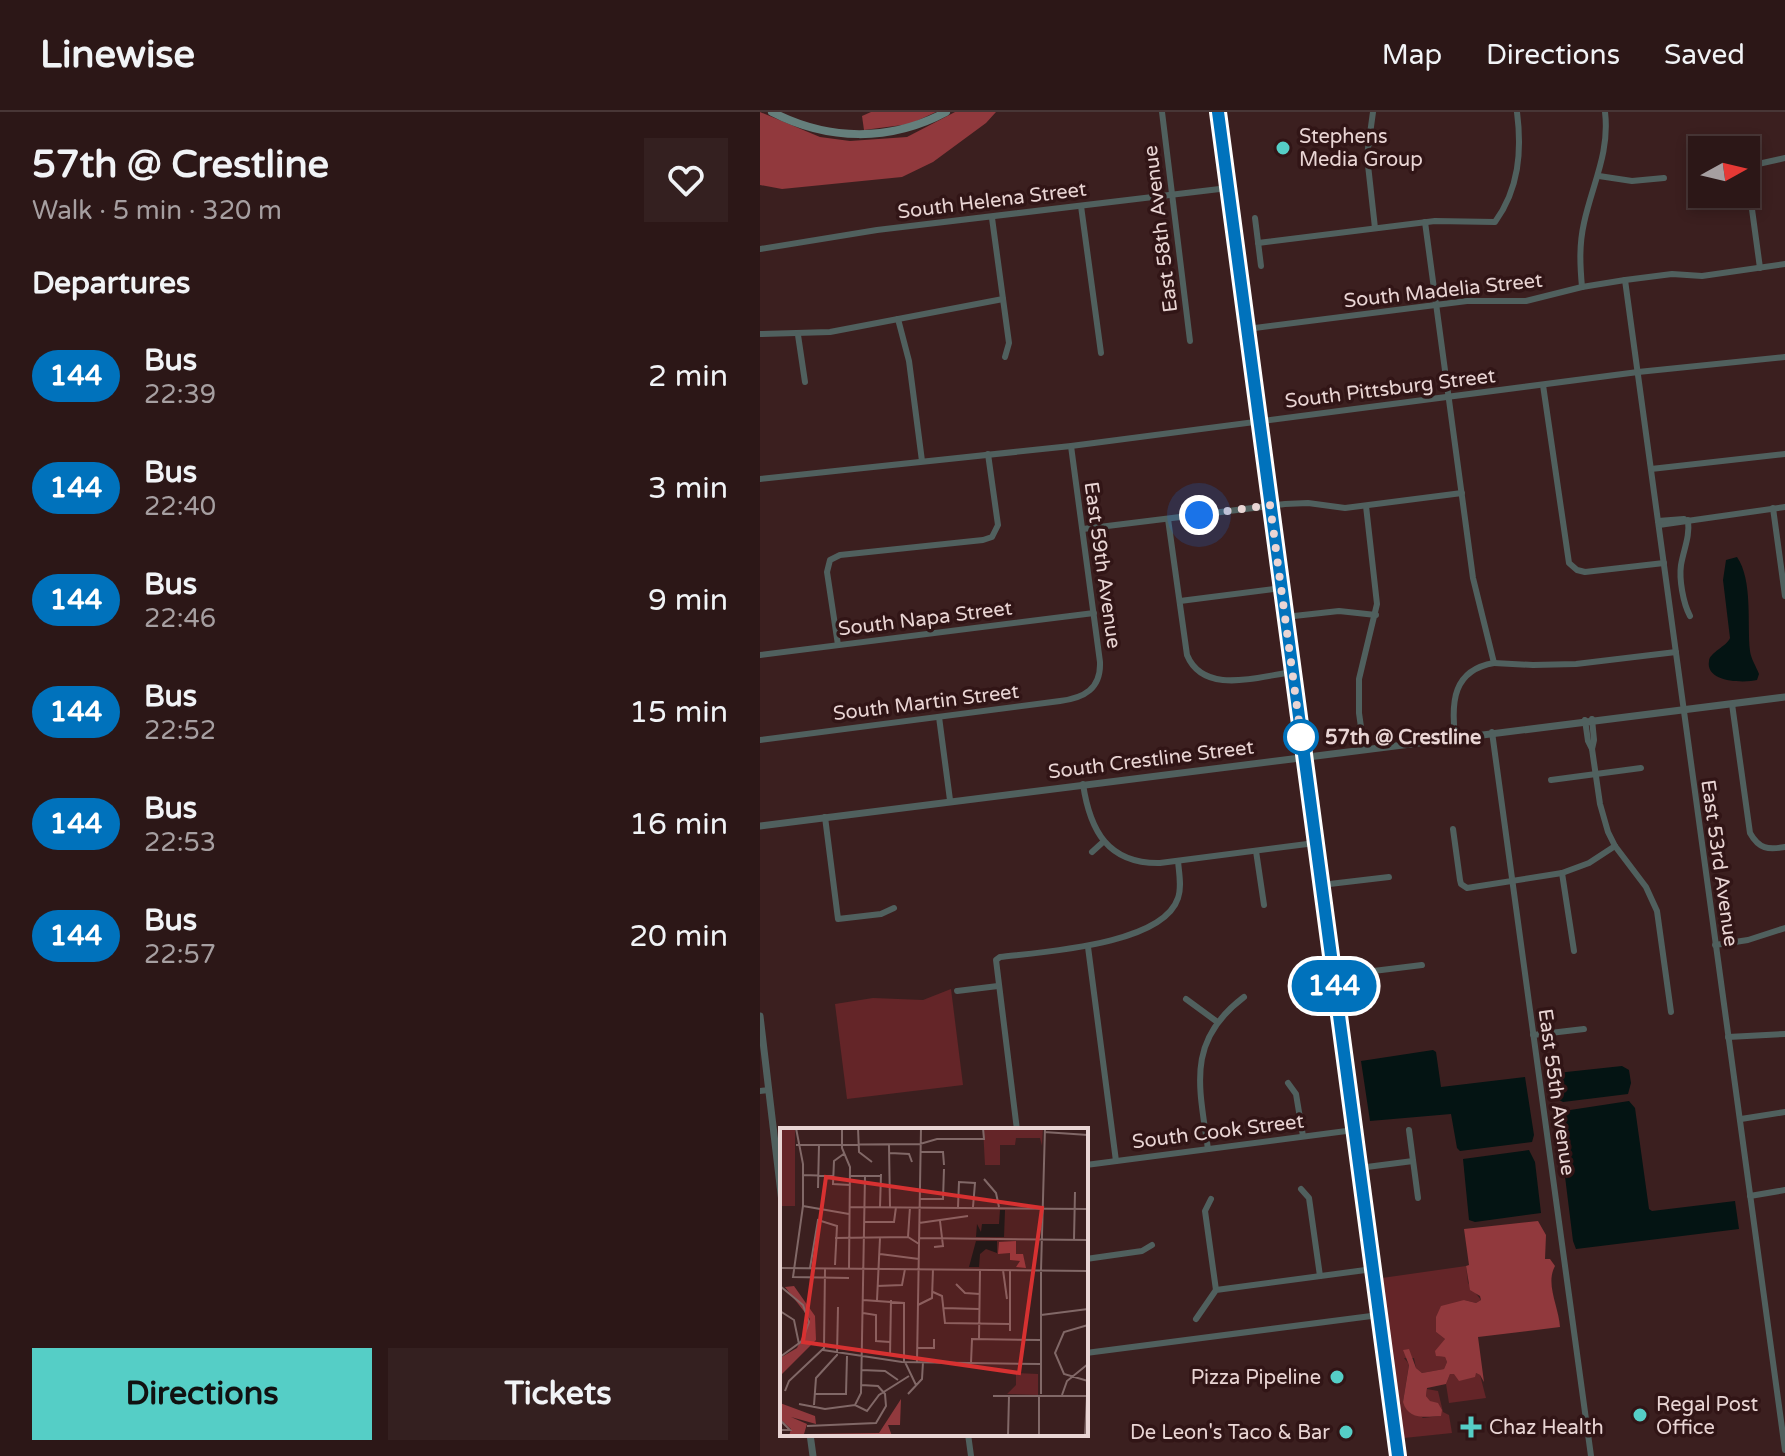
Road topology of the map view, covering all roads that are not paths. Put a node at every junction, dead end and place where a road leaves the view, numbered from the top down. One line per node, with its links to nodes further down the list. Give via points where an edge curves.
1 (772, 112): 2 (main road, via 811,129 866,135 909,128)
2 (946, 112)
3 (1162, 112): 12 (street, East 58th Avenue)
4 (1218, 112): 11 (main road)
5 (1373, 112): 17 (street, via 1367,156)
6 (1517, 112): 16 (street, via 1518,169 1495,222)
7 (1605, 112): 9 (street)
8 (1785, 158): 22 (street, via 1749,166)
9 (1599, 176): 10 (street); 24 (street, via 1583,224)
10 (1664, 178)
11 (1228, 188): 12 (street, South Helena Street); 28 (main road)
12 (1173, 194): 13 (street, South Helena Street); 31 (street, East 58th Avenue)
13 (1081, 206): 14 (street, South Helena Street); 32 (street)
14 (992, 218): 19 (street, South Helena Street); 25 (street)
15 (1255, 218): 18 (street)
16 (1425, 222): 17 (street); 26 (street)
17 (1375, 228): 18 (street)
18 (1258, 243): 21 (street)
19 (760, 249)
20 (1785, 264): 22 (street, South Madelia Street)
21 (1261, 266)
22 (1760, 268): 23 (street, South Madelia Street)
23 (1625, 280): 24 (street, South Madelia Street); 35 (street, East 53rd Avenue)
24 (1582, 287): 26 (street, South Madelia Street, via 1526,301)
25 (1003, 299): 27 (street); 33 (street, via 1009,343)
26 (1436, 305): 28 (street, South Madelia Street); 38 (street)
27 (898, 319): 30 (street); 43 (street)
28 (1247, 329): 39 (main road)
29 (760, 334): 30 (street)
30 (798, 335): 36 (street)
31 (1190, 341)
32 (1101, 353)
33 (1005, 357)
34 (1785, 357): 35 (street, South Pittsburg Street)
35 (1638, 372): 37 (street, South Pittsburg Street); 44 (street, East 53rd Avenue)
36 (805, 382)
37 (1543, 385): 38 (street, South Pittsburg Street); 55 (street, via 1566,555 1573,568 1591,572)
38 (1448, 397): 39 (street, South Pittsburg Street); 46 (street)
39 (1259, 421): 40 (street, South Pittsburg Street); 47 (main road)
40 (1071, 446): 41 (street, South Pittsburg Street); 54 (street, East 59th Avenue)
41 (988, 454): 43 (street, South Pittsburg Street); 63 (street, via 995,534 983,540 830,560 827,572)
42 (1785, 454): 44 (street)
43 (922, 461): 45 (street, South Pittsburg Street)
44 (1651, 469): 53 (street, East 53rd Avenue)
45 (760, 479)
46 (1462, 493): 48 (street); 66 (street, via 1476,593)
47 (1270, 505): 48 (street); 51 (street); 56 (main road)
48 (1366, 506): 60 (street)
49 (1785, 507): 50 (street)
50 (1773, 508): 52 (street); 57 (street)
51 (1168, 519): 54 (street); 58 (street)
52 (1688, 520): 53 (street); 61 (street, via 1681,570)
53 (1659, 523): 55 (street, East 53rd Avenue)
54 (1083, 529): 59 (street, East 59th Avenue)
55 (1664, 563): 64 (street, East 53rd Avenue)
56 (1281, 588): 58 (street); 62 (main road)
57 (1785, 596)
58 (1180, 601): 67 (street, via 1187,655 1201,674 1223,681)
59 (1094, 613): 63 (street, South Napa Street); 68 (street, East 59th Avenue, via 1101,669)
60 (1376, 615): 62 (street, via 1339,611); 77 (street, via 1358,689)
61 (1690, 616)
62 (1285, 617): 67 (main road)
63 (838, 645): 65 (street, South Napa Street)
64 (1676, 652): 66 (street, via 1576,664); 71 (street, East 53rd Avenue)
65 (760, 655)
66 (1494, 663): 75 (street, via 1472,672 1456,690)
67 (1293, 672): 78 (main road)
68 (1093, 688): 72 (street, South Martin Street, via 1076,699)
69 (1785, 697): 70 (street, South Crestline Street)
70 (1732, 704): 71 (street, South Crestline Street); 90 (street, via 1750,833 1768,850)
71 (1684, 709): 73 (street, South Crestline Street); 101 (street, East 53rd Avenue)
72 (939, 717): 76 (street, South Martin Street); 83 (street)
73 (1588, 720): 74 (street, South Crestline Street); 80 (street)
74 (1492, 732): 75 (street, South Crestline Street); 96 (street, East 55th Avenue)
75 (1455, 736): 77 (street, South Crestline Street)
76 (760, 740)
77 (1364, 748): 78 (street, South Crestline Street)
78 (1304, 756): 82 (street, South Crestline Street); 88 (main road)
79 (1641, 768): 80 (street)
80 (1596, 774): 81 (street); 89 (street, via 1603,818)
81 (1551, 780)
82 (1083, 784): 83 (street, South Crestline Street); 87 (street, via 1091,821)
83 (950, 800): 84 (street, South Crestline Street)
84 (825, 817): 85 (street, South Crestline Street); 99 (street, via 838,919)
85 (760, 826)
86 (1453, 829): 96 (street, via 1463,887)
87 (1103, 842): 92 (street); 93 (street, via 1139,861)
88 (1315, 843): 91 (street); 97 (main road)
89 (1615, 846): 94 (street); 110 (street, via 1657,911)
90 (1785, 847)
91 (1256, 851): 93 (street); 98 (street)
92 (1092, 852)
93 (1178, 861): 102 (street, via 1178,898 1171,911 1152,925)
94 (1562, 873): 96 (street); 103 (street)
95 (1389, 877): 97 (street)
96 (1512, 879): 115 (street, East 55th Avenue)
97 (1321, 885): 105 (main road)
98 (1264, 905)
99 (894, 908)
100 (1785, 928): 101 (street)
101 (1715, 945): 116 (street, East 53rd Avenue)
102 (1088, 947): 106 (street, via 1000,957); 127 (street)
103 (1574, 951)
104 (1422, 965): 105 (street)
105 (1333, 976): 122 (main road)
106 (998, 986): 107 (street); 121 (street)
107 (957, 991)
108 (1244, 997): 112 (street)
109 (1186, 999): 112 (street)
110 (1671, 1012)
111 (760, 1016): 118 (street)
112 (1216, 1021): 125 (street, via 1199,1071)
113 (1584, 1029): 115 (street)
114 (1785, 1034): 116 (street)
115 (1533, 1035): 150 (street, East 55th Avenue)
116 (1728, 1037): 120 (street, East 53rd Avenue)
117 (1288, 1083): 124 (street, via 1296,1094)
118 (764, 1090): 126 (street)
119 (1785, 1112): 120 (street)
120 (1741, 1119): 133 (street, East 53rd Avenue)
121 (1017, 1128)
122 (1354, 1130): 124 (street, South Cook Street); 130 (main road)
123 (1409, 1130): 128 (street)
124 (1303, 1136): 125 (street, South Cook Street)
125 (1208, 1149): 127 (street, South Cook Street)
126 (779, 1155)
127 (1116, 1161): 129 (street, South Cook Street)
128 (1413, 1161): 130 (street); 134 (street)
129 (1088, 1165)
130 (1359, 1168): 138 (main road)
131 (1301, 1189): 139 (street, via 1309,1198)
132 (1785, 1190): 133 (street)
133 (1750, 1196): 146 (street, East 53rd Avenue)
134 (1418, 1198)
135 (1211, 1199): 140 (street, via 1205,1211)
136 (1152, 1245): 137 (street)
137 (1088, 1259)
138 (1373, 1269): 139 (street); 141 (main road)
139 (1320, 1276): 140 (street)
140 (1216, 1290): 142 (street)
141 (1379, 1315): 143 (street); 149 (main road)
142 (1196, 1319)
143 (1088, 1353)
144 (810, 1436): 147 (street)
145 (968, 1436): 148 (street)
146 (1785, 1450)
147 (813, 1456)
148 (971, 1456)
149 (1398, 1456)
150 (1591, 1456)

